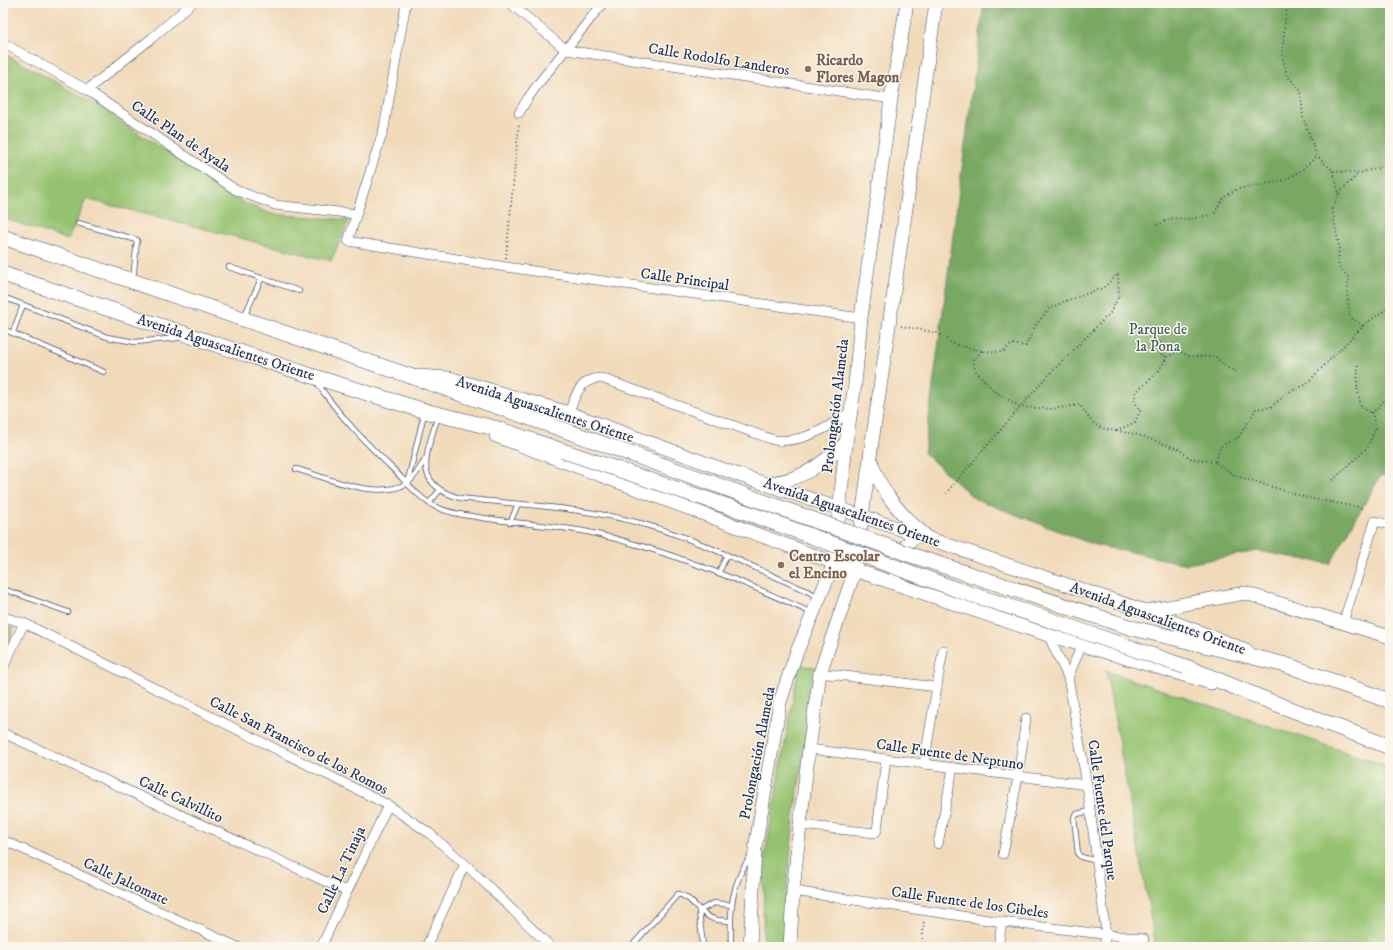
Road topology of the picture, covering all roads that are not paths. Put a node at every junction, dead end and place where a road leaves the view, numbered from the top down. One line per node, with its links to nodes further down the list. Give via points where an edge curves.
1 (192, 3): 9 (street)
2 (406, 3): 12 (street, via 384,128)
3 (510, 3): 8 (street)
4 (603, 3): 8 (street)
5 (907, 3): 10 (street, Prolongación Alameda)
6 (936, 3): 34 (street)
7 (3, 43): 9 (street, Calle Plan de Ayala)
8 (566, 50): 10 (street, Calle Rodolfo Landeros); 11 (street)
9 (87, 90): 12 (street, Calle Plan de Ayala, via 236,190 275,205)
10 (891, 99): 22 (street, Prolongación Alameda)
11 (519, 113)
12 (356, 214): 22 (street, Calle Principal, via 348,241 506,267)
13 (78, 223): 18 (lane, via 138,240)
14 (3, 237): 18 (main road, Avenida Aguascalientes Oriente)
15 (229, 267): 17 (lane)
16 (3, 274): 26 (main road, Avenida Aguascalientes Oriente)
17 (261, 278): 19 (lane); 23 (lane)
18 (133, 282): 23 (main road, Avenida Aguascalientes Oriente)
19 (299, 291)
20 (3, 297): 21 (lane)
21 (23, 305): 25 (lane); 26 (lane, via 107,338 135,342)
22 (861, 318): 30 (street, Prolongación Alameda)
23 (243, 319): 29 (main road, Avenida Aguascalientes Oriente)
24 (3, 329): 25 (lane)
25 (13, 332): 27 (lane)
26 (195, 337): 28 (main road, Avenida Aguascalientes Oriente)
27 (104, 372)
28 (312, 376): 32 (main road, Avenida Aguascalientes Oriente); 37 (lane, via 349,425)
29 (413, 377): 31 (street, Avenida Aguascalientes Oriente, via 449,378); 65 (main road, Avenida Aguascalientes Oriente, bridge, via 914,556 1132,628)
30 (851, 411): 31 (street, via 799,439 774,440 601,378 589,380 580,388); 33 (street, Prolongación Alameda)
31 (569, 413): 38 (street, Avenida Aguascalientes Oriente)
32 (438, 415): 35 (lane); 37 (lane); 47 (street, Avenida Aguascalientes Oriente); 71 (main road, Avenida Aguascalientes Oriente, bridge, via 498,429 748,513 958,590 1186,667)
33 (846, 443): 38 (street, via 825,462 807,473); 42 (street, Prolongación Alameda)
34 (870, 458): 43 (street); 46 (street, via 889,497)
35 (425, 460): 37 (lane); 39 (lane, via 428,475)
36 (296, 469): 37 (lane, via 370,490)
37 (408, 484): 40 (lane)
38 (766, 484): 42 (street, Avenida Aguascalientes Oriente)
39 (440, 490): 40 (lane); 41 (lane, via 460,498)
40 (428, 503): 44 (lane, via 445,511)
41 (518, 504): 44 (lane); 48 (lane, via 595,513 643,524)
42 (836, 507): 43 (street, Avenida Aguascalientes Oriente); 47 (street, via 832,533 822,546); 49 (street, Prolongación Alameda)
43 (863, 516): 46 (street, Avenida Aguascalientes Oriente); 50 (street)
44 (510, 523): 51 (lane, via 594,534 646,547)
45 (1390, 525): 60 (street, via 1375,521)
46 (924, 537): 52 (street, via 910,541 895,558 895,570); 55 (street, Avenida Aguascalientes Oriente)
47 (809, 553): 49 (street, Avenida Aguascalientes Oriente)
48 (727, 555): 51 (lane); 54 (lane)
49 (834, 563): 50 (street, Avenida Aguascalientes Oriente); 54 (street, Prolongación Alameda)
50 (855, 570): 52 (street, Avenida Aguascalientes Oriente); 67 (street)
51 (718, 574): 57 (lane)
52 (902, 586): 61 (street, Avenida Aguascalientes Oriente)
53 (3, 589): 56 (lane)
54 (820, 597): 57 (street, Prolongación Alameda)
55 (1145, 611): 60 (street, via 1245,592); 65 (street, Avenida Aguascalientes Oriente)
56 (68, 612)
57 (813, 613): 86 (street, Prolongación Alameda, via 780,702)
58 (3, 617): 59 (street, Calle San Francisco de los Romos)
59 (24, 623): 66 (street); 81 (street, Calle San Francisco de los Romos)
60 (1343, 623): 62 (street)
61 (1048, 634): 63 (street, Avenida Aguascalientes Oriente); 68 (street, Calle Fuente del Parque)
62 (1390, 638)
63 (1082, 645): 68 (street); 71 (street, Avenida Aguascalientes Oriente)
64 (943, 650): 69 (street)
65 (1286, 665): 70 (main road, Avenida Aguascalientes Oriente)
66 (3, 668)
67 (820, 673): 69 (street); 75 (street)
68 (1068, 677): 80 (street, Calle Fuente del Parque)
69 (936, 687): 77 (street)
70 (1390, 700)
71 (1269, 701): 74 (main road, Avenida Aguascalientes Oriente)
72 (1026, 718): 79 (street)
73 (3, 733): 90 (street, Calle Calvillito)
74 (1390, 747)
75 (809, 749): 76 (street, Calle Fuente de Neptuno); 83 (street)
76 (886, 759): 77 (street, Calle Fuente de Neptuno); 83 (street, via 875,833)
77 (924, 764): 78 (street, Calle Fuente de Neptuno)
78 (953, 768): 79 (street, Calle Fuente de Neptuno); 85 (street)
79 (1018, 777): 80 (street, Calle Fuente de Neptuno); 87 (street)
80 (1087, 785): 82 (street, Calle Fuente del Parque)
81 (388, 805): 89 (street, Calle San Francisco de los Romos, via 429,833); 90 (street, Calle La Tinaja)
82 (1090, 811): 88 (street, Calle Fuente del Parque); 88 (lane, via 1074,817 1078,854)
83 (800, 825): 91 (street)
84 (3, 840): 98 (street, Calle Jaltomate)
85 (938, 844)
86 (755, 849): 92 (lane, via 734,886); 105 (street, Prolongación Alameda)
87 (1003, 854)
88 (1097, 861): 96 (street, Calle Fuente del Parque)
89 (465, 864): 100 (street); 101 (street, Calle San Francisco de los Romos)
90 (346, 891): 99 (street, Calle La Tinaja)
91 (793, 891): 95 (street, Calle Fuente de los Cibeles); 106 (street)
92 (731, 905): 93 (lane, via 714,903); 94 (lane)
93 (699, 911): 94 (lane, via 714,919); 102 (lane, via 685,895 678,894); 103 (lane)
94 (730, 920): 104 (lane)
95 (1002, 922): 96 (street, Calle Fuente de los Cibeles); 107 (street)
96 (1106, 933): 97 (street, Calle Fuente de los Cibeles); 108 (street, Calle Fuente del Parque)
97 (1144, 939)
98 (238, 947)
99 (321, 947)
100 (426, 947)
101 (551, 947)
102 (631, 947)
103 (703, 947)
104 (732, 947)
105 (750, 947)
106 (790, 947)
107 (998, 947)
108 (1104, 947)

